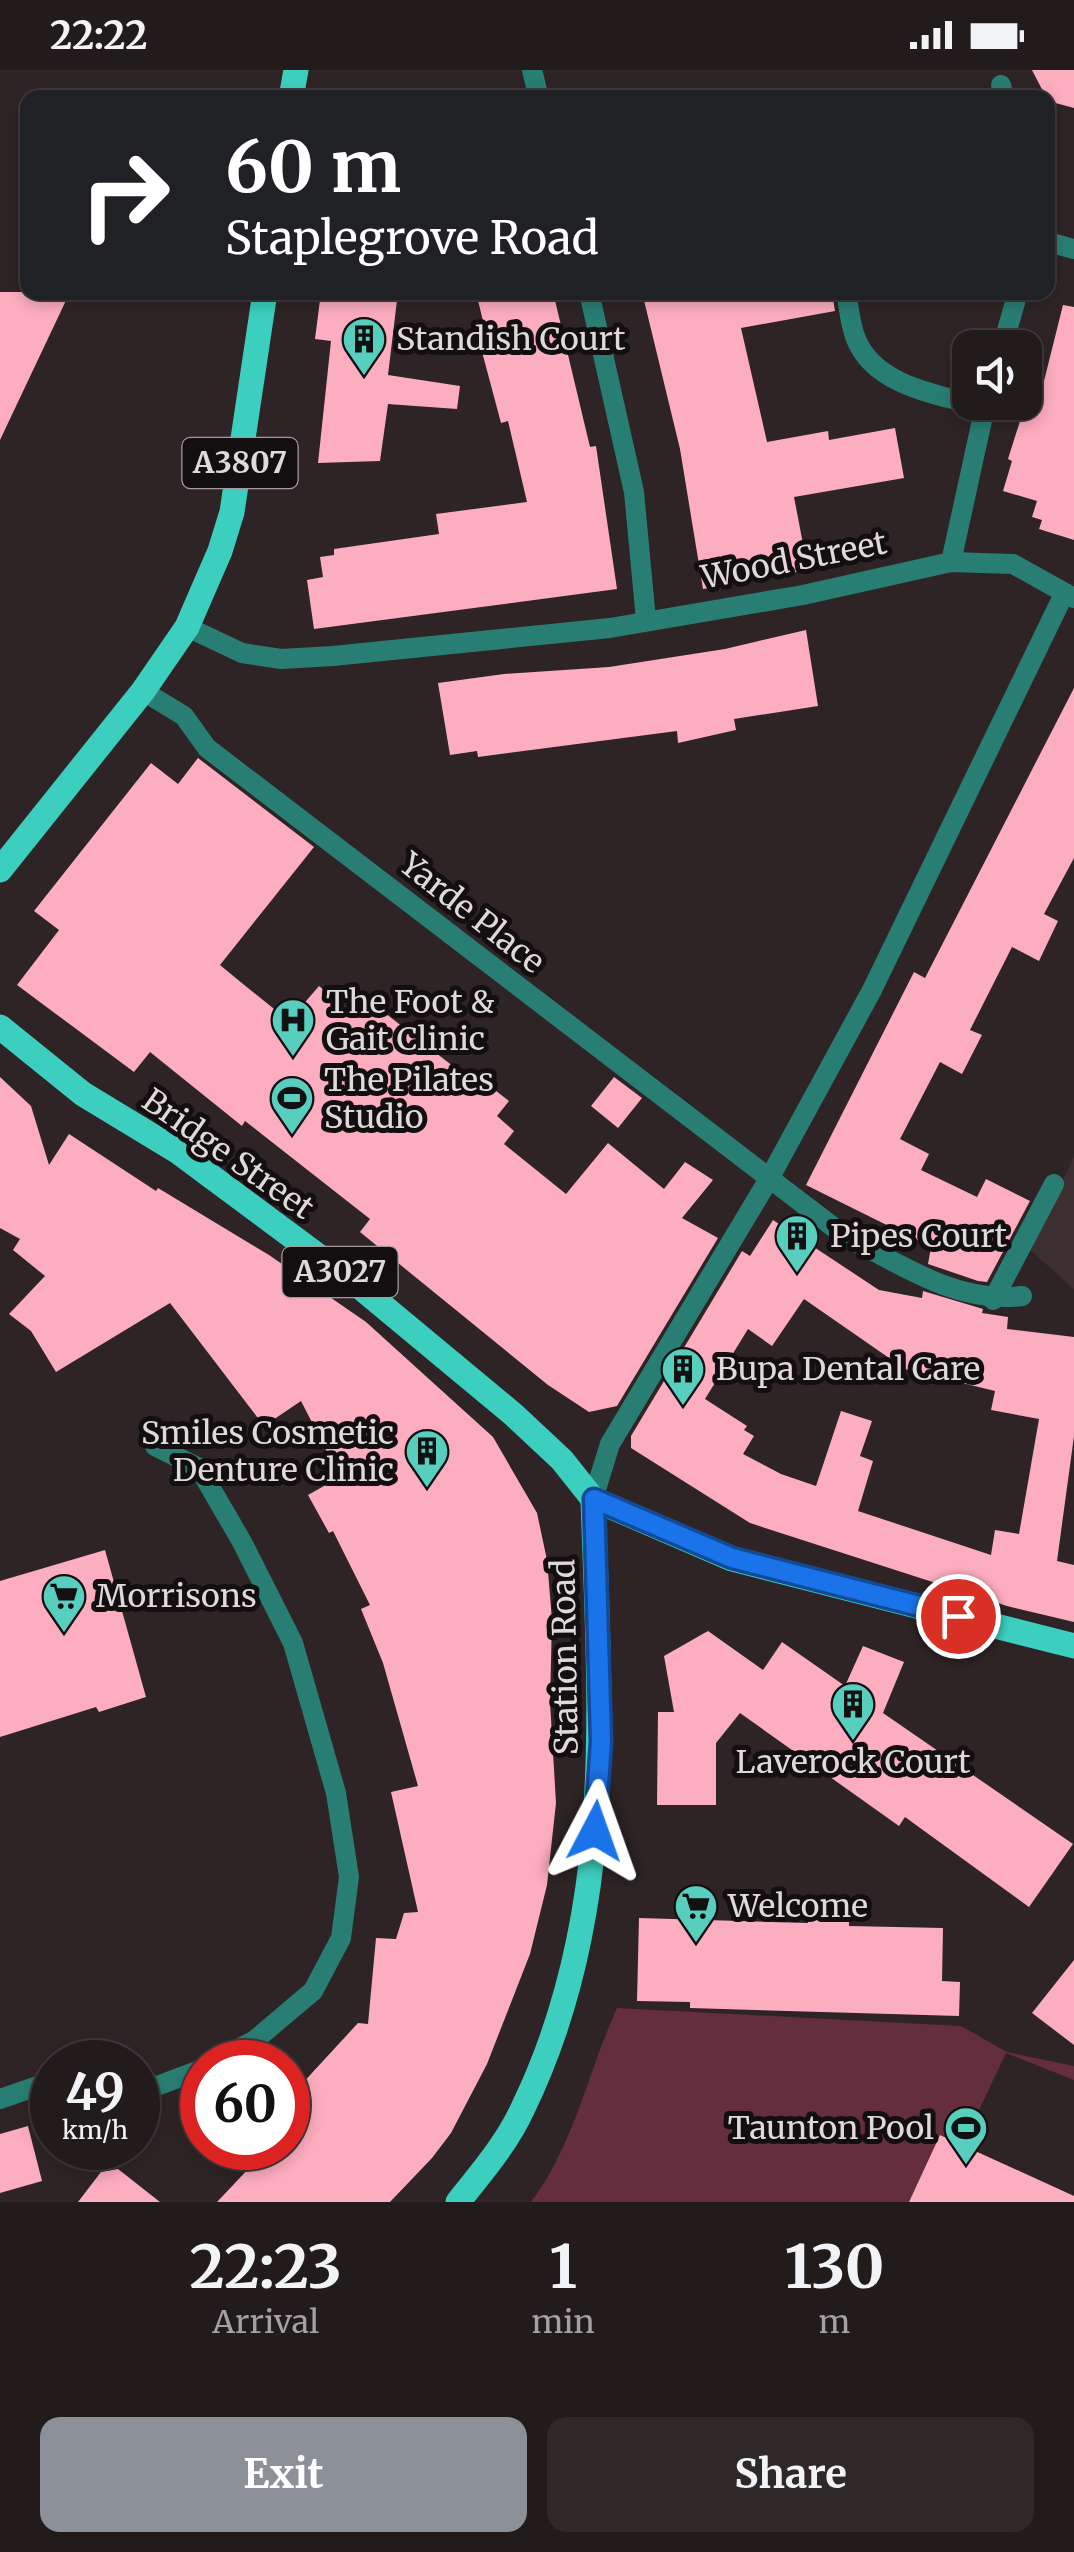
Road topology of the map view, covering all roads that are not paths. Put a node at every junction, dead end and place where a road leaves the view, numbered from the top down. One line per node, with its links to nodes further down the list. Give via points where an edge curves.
1 (264, 300): 11 (main road, A3807, via 232,512)
2 (591, 300): 10 (street, via 634,492)
3 (848, 300): 6 (street, via 856,340 870,360 905,385)
4 (1016, 300): 5 (street)
5 (1007, 330)
6 (952, 396)
7 (982, 420): 8 (street)
8 (951, 562): 9 (street, Wood Street, via 1013,564); 10 (street, Wood Street)
9 (1069, 596): 15 (street, Wood Street, via 872,990)
10 (646, 620): 11 (street, Wood Street, via 281,659 242,653)
11 (186, 627): 12 (main road, A3807)
12 (143, 692): 13 (main road, A3807); 15 (street, Yarde Place, via 184,716 207,748)
13 (0, 870)
14 (0, 1027): 20 (main road, Bridge Street / A3027, via 83,1094 176,1151 360,1287 514,1415)
15 (769, 1179): 18 (street, via 846,1236 944,1287); 20 (street, Wood Street, via 610,1444)
16 (1054, 1184): 18 (street)
17 (1022, 1296): 18 (street)
18 (993, 1300)
19 (154, 1446): 22 (street, via 199,1468 242,1542 293,1643 336,1793 349,1877 341,1938 313,1991)
20 (594, 1499): 21 (main road, A3027, via 732,1558); 25 (main road, Station Road, via 601,1741 584,1927 558,2024 523,2109)
21 (1074, 1646)
22 (255, 2040)
23 (30, 2088): 24 (street)
24 (0, 2098)
25 (458, 2202)

